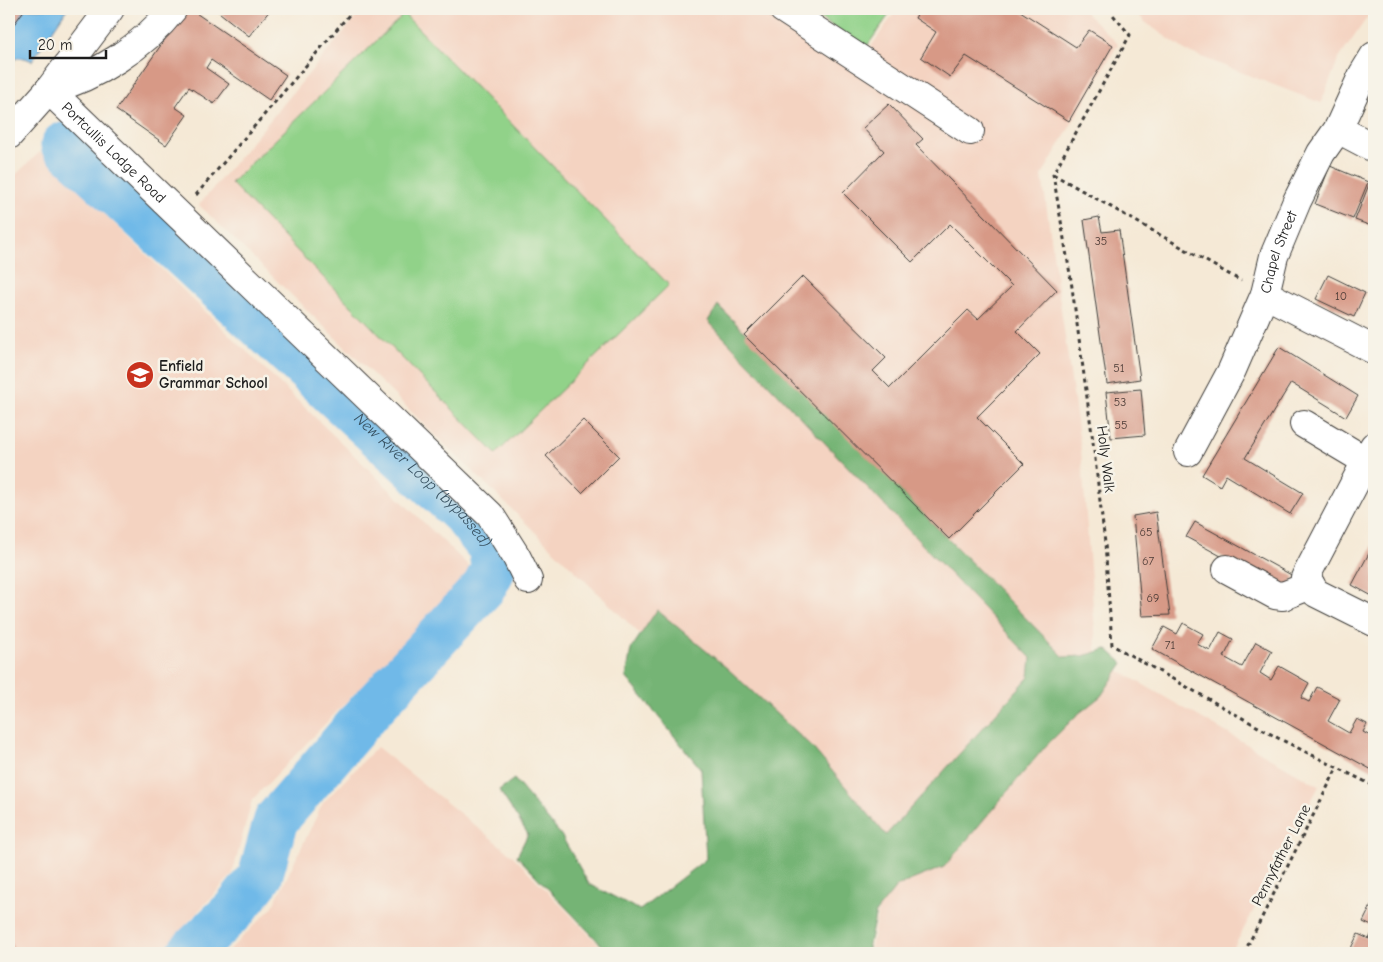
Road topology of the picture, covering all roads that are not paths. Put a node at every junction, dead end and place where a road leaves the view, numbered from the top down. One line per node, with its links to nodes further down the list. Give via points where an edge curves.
1 (110, 9): 5 (street)
2 (173, 9): 5 (street, via 162,23 110,63 77,82)
3 (783, 9): 8 (street)
4 (1374, 56): 7 (street, Chapel Street)
5 (49, 90): 6 (street); 16 (street, Portcullis Lodge Road, via 490,515)
6 (14, 121)
7 (1338, 129): 9 (street); 10 (street, Chapel Street, via 1321,153 1298,201 1274,256)
8 (970, 130)
9 (1374, 148)
10 (1265, 294): 11 (street, Chapel Street); 13 (street, via 1232,370)
11 (1374, 350)
12 (1304, 424): 14 (street)
13 (1188, 452)
14 (1370, 454): 17 (street, via 1305,578)
15 (1227, 569): 17 (street, via 1275,595 1283,596)
16 (528, 580)
17 (1311, 585): 18 (street, via 1316,593)
18 (1374, 622)

